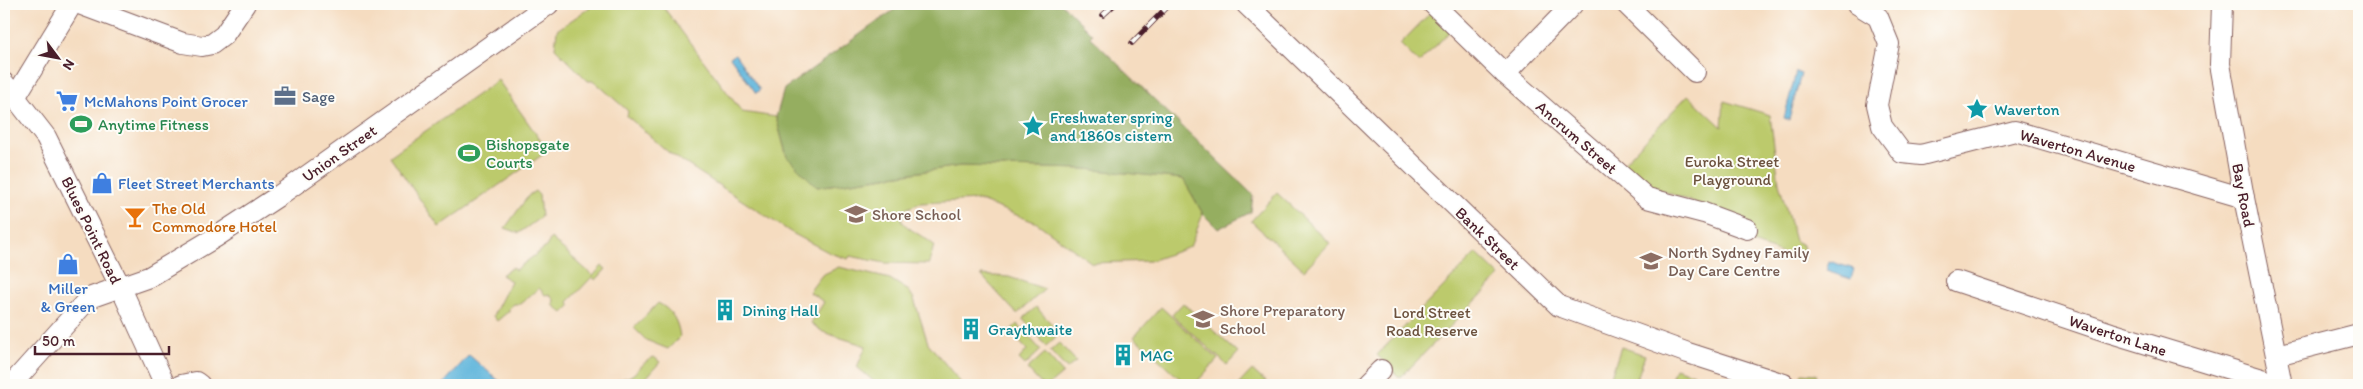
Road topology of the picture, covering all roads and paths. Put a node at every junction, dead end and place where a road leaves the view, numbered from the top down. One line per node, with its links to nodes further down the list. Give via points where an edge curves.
1 (72, 4): 13 (street)
2 (80, 4): 3 (street, via 183,43 202,46 212,44 224,35)
3 (244, 4)
4 (547, 4): 17 (street, Union Street, via 254,212 149,278)
5 (1246, 4): 21 (street, Bank Street, via 1559,306)
6 (1432, 4): 12 (street, Ancrum Street)
7 (1574, 4): 12 (street)
8 (1626, 4): 11 (street)
9 (1857, 4): 14 (street, Waverton Avenue, via 1878,17 1889,44 1877,105 1882,126 1902,153 1921,155 2015,131)
10 (2222, 4): 14 (street, Bay Road, via 2220,64)
11 (1695, 72)
12 (1504, 74): 15 (street, Ancrum Street, via 1646,198 1704,213)
13 (10, 90): 17 (street, Blues Point Road, via 46,137)
14 (2244, 198): 19 (street, Bay Road)
15 (1747, 230)
16 (1956, 281): 27 (street, Waverton Lane)
17 (120, 286): 22 (street, Union Street, via 89,298); 23 (street, Blues Point Road)
18 (2359, 334): 19 (street)
19 (2276, 355): 27 (street, Bay Road)
20 (1381, 370): 26 (street)
21 (1784, 384)
22 (11, 385)
23 (165, 385)
24 (181, 385): 25 (street, via 196,382)
25 (200, 385)
26 (1366, 385)
27 (2282, 385)

